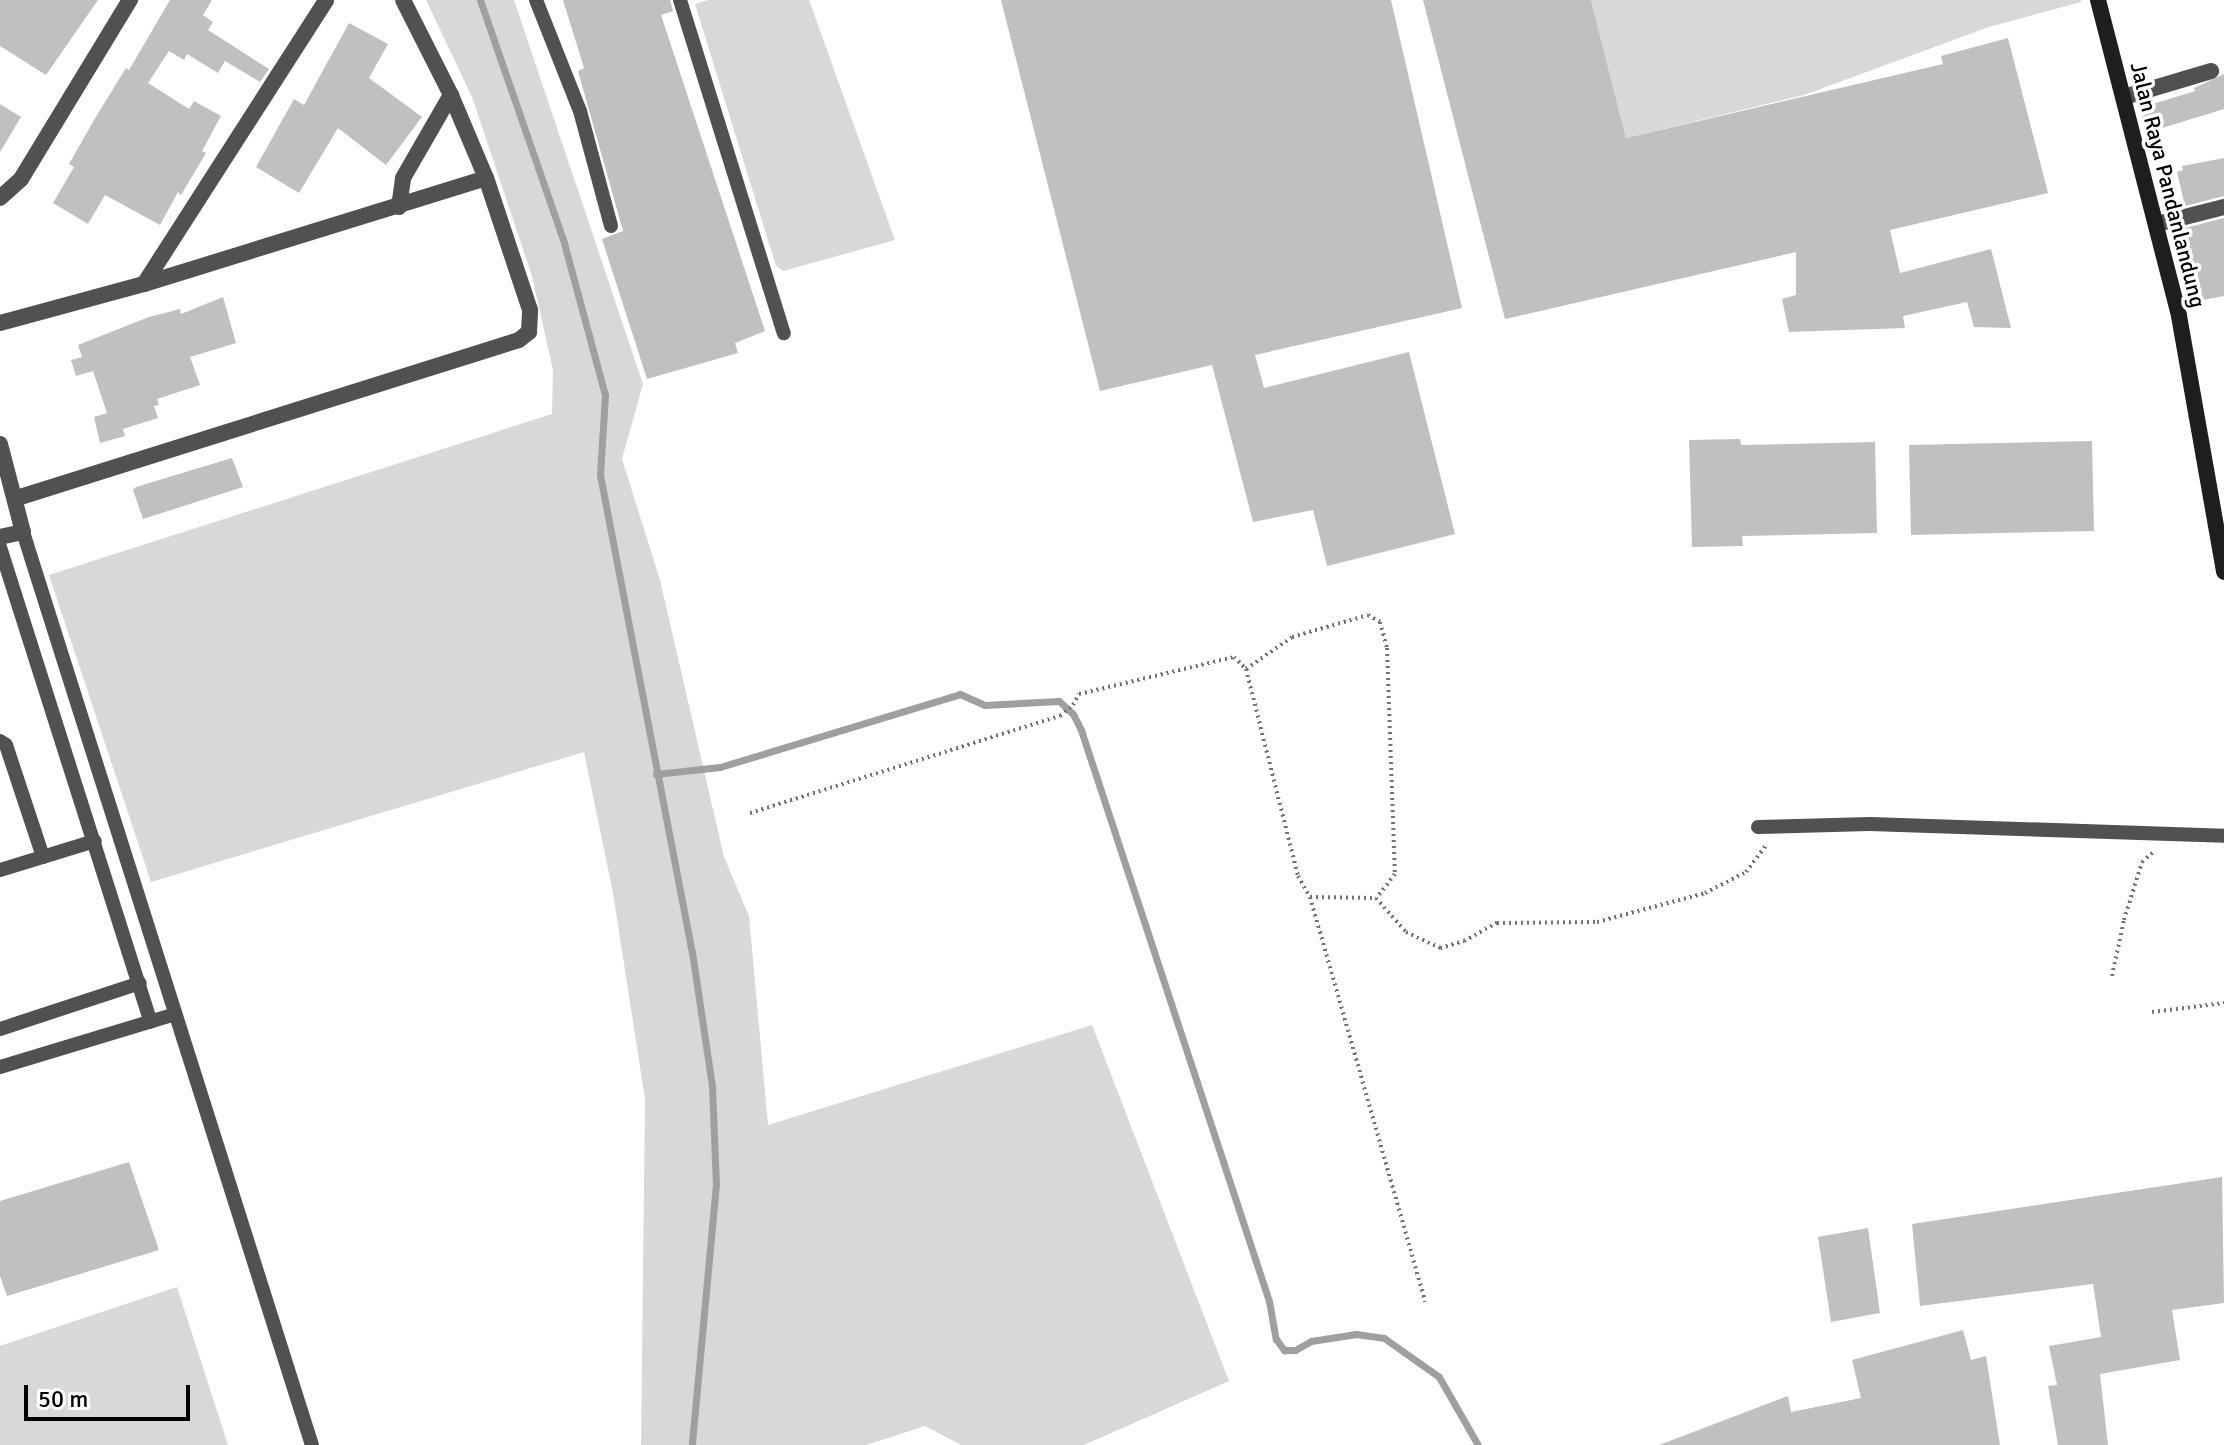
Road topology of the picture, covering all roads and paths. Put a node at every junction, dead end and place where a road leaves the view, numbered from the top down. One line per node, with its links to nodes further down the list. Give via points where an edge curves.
1 (130, 0): 11 (street, via 21,179)
2 (326, 0): 16 (street)
3 (403, 0): 8 (street)
4 (536, 0): 15 (lane, via 580,111)
5 (680, 0): 18 (lane)
6 (2098, 0): 9 (street, Jalan Raya Pandanlandung)
7 (2211, 71): 9 (street)
8 (451, 95): 10 (street); 12 (street, via 403,178)
9 (2124, 97): 14 (street, Jalan Raya Pandanlandung)
10 (486, 178): 12 (street); 20 (street, via 532,318 529,332 519,340)
11 (0, 198)
12 (399, 207): 16 (street)
13 (2224, 207): 14 (street)
14 (2157, 224): 24 (street, Jalan Raya Pandanlandung, via 2192,379)
15 (611, 226)
16 (144, 284): 17 (street)
17 (0, 323)
18 (784, 333)
19 (0, 444): 20 (street)
20 (17, 498): 21 (street)
21 (23, 532): 22 (street); 40 (lane)
22 (0, 537)
23 (0, 547): 31 (lane)
24 (2224, 572)
25 (1246, 669): 27 (path, via 1234,657 1079,694 1060,716); 34 (path, via 1298,876); 35 (path, via 1292,637 1368,615 1380,622 1387,648 1395,874)
26 (0, 741): 32 (lane, via 6,745)
27 (750, 813)
28 (1764, 826): 29 (lane, via 2007,826); 35 (path, via 1766,850 1746,872 1705,893 1597,922 1497,923 1440,948 1406,932)
29 (2183, 836): 30 (lane); 36 (path, via 2162,844 2142,862)
30 (2224, 836)
31 (95, 841): 32 (lane); 37 (lane)
32 (43, 857): 33 (lane)
33 (0, 870)
34 (1310, 897): 35 (path); 44 (path)
35 (1376, 898)
36 (2112, 976)
37 (140, 983): 41 (lane); 42 (lane)
38 (2224, 1003): 39 (path)
39 (2152, 1012)
40 (175, 1014): 41 (lane); 45 (lane)
41 (151, 1022): 43 (lane)
42 (0, 1029)
43 (0, 1067)
44 (1425, 1302)
45 (312, 1445)

